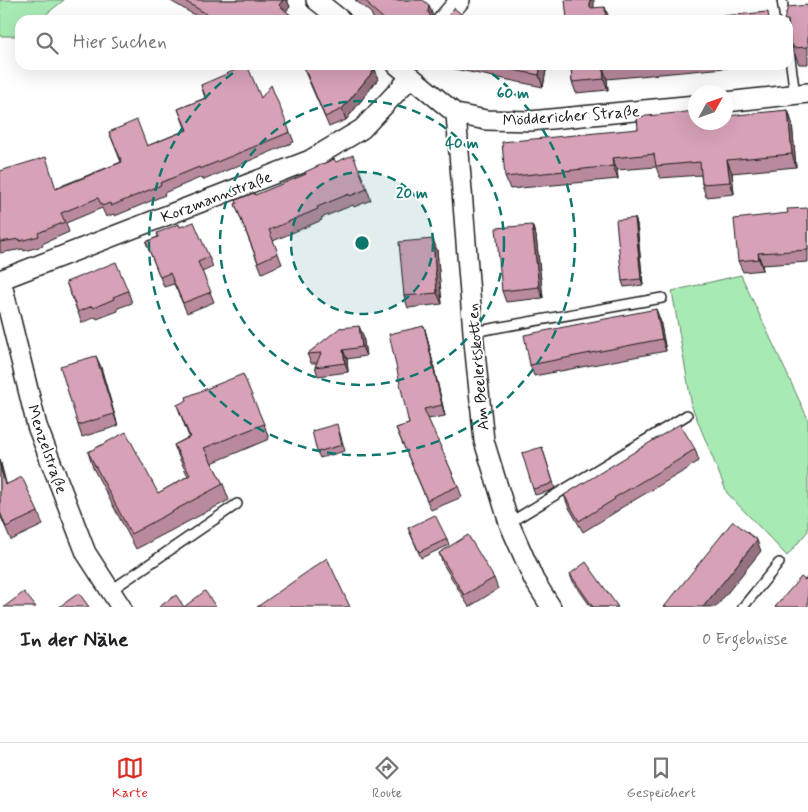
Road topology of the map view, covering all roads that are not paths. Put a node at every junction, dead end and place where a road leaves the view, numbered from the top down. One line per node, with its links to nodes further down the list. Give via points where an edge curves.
1 (316, 0): 4 (street)
2 (460, 0): 5 (street)
3 (782, 0): 6 (lane)
4 (335, 15)
5 (447, 15)
6 (784, 15)
7 (793, 61): 10 (lane)
8 (403, 70): 14 (street, Korzmannstraße, via 362,130 310,160)
9 (405, 70): 13 (street, Möddericher Straße)
10 (802, 94): 11 (street)
11 (733, 101)
12 (688, 106): 13 (street, Möddericher Straße, via 530,121 486,120)
13 (456, 114): 16 (street, Am Beelertskotten)
14 (1, 280): 21 (street, Menzelstraße, via 36,426 86,553)
15 (662, 298): 16 (lane)
16 (473, 332): 19 (street, Am Beelertskotten, via 484,441)
17 (687, 415): 19 (lane)
18 (237, 504): 21 (lane)
19 (509, 523): 22 (street, Am Beelertskotten, via 534,580)
20 (779, 563): 23 (lane)
21 (116, 599)
22 (551, 607)
23 (743, 607)

